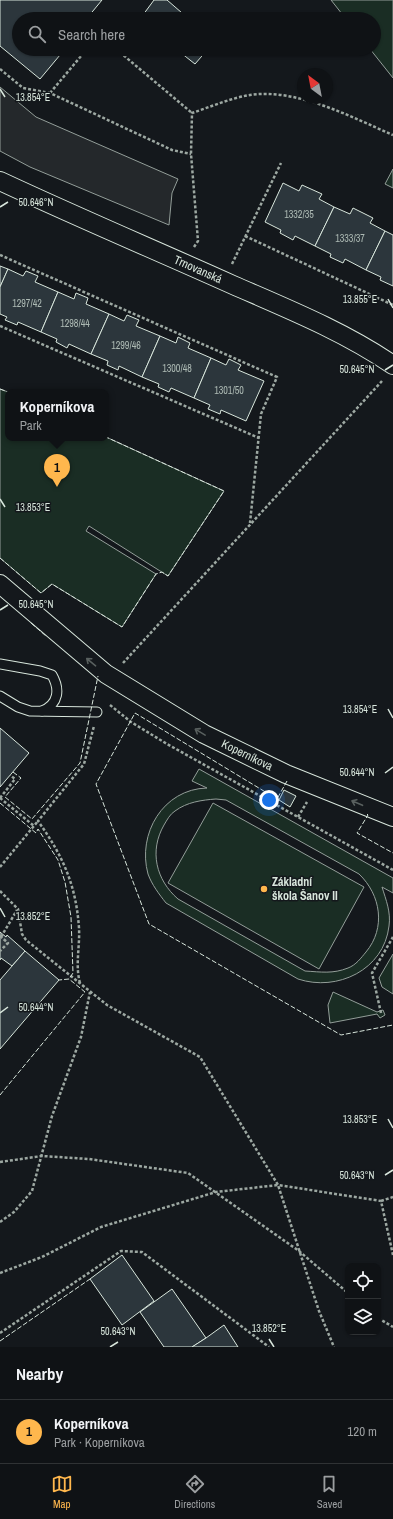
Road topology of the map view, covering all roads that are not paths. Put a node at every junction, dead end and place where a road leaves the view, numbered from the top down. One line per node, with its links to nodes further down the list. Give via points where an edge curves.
1 (0, 181): 2 (street, Trnovanská, via 329,327)
2 (393, 365)
3 (0, 584): 8 (street, Koperníkova, one-way to 3, via 286,774 204,734 110,676)
4 (0, 664): 6 (lane, via 52,675 58,689 56,699 50,708)
5 (0, 696): 6 (lane, via 18,707)
6 (41, 712): 7 (lane)
7 (97, 712)
8 (393, 817)

